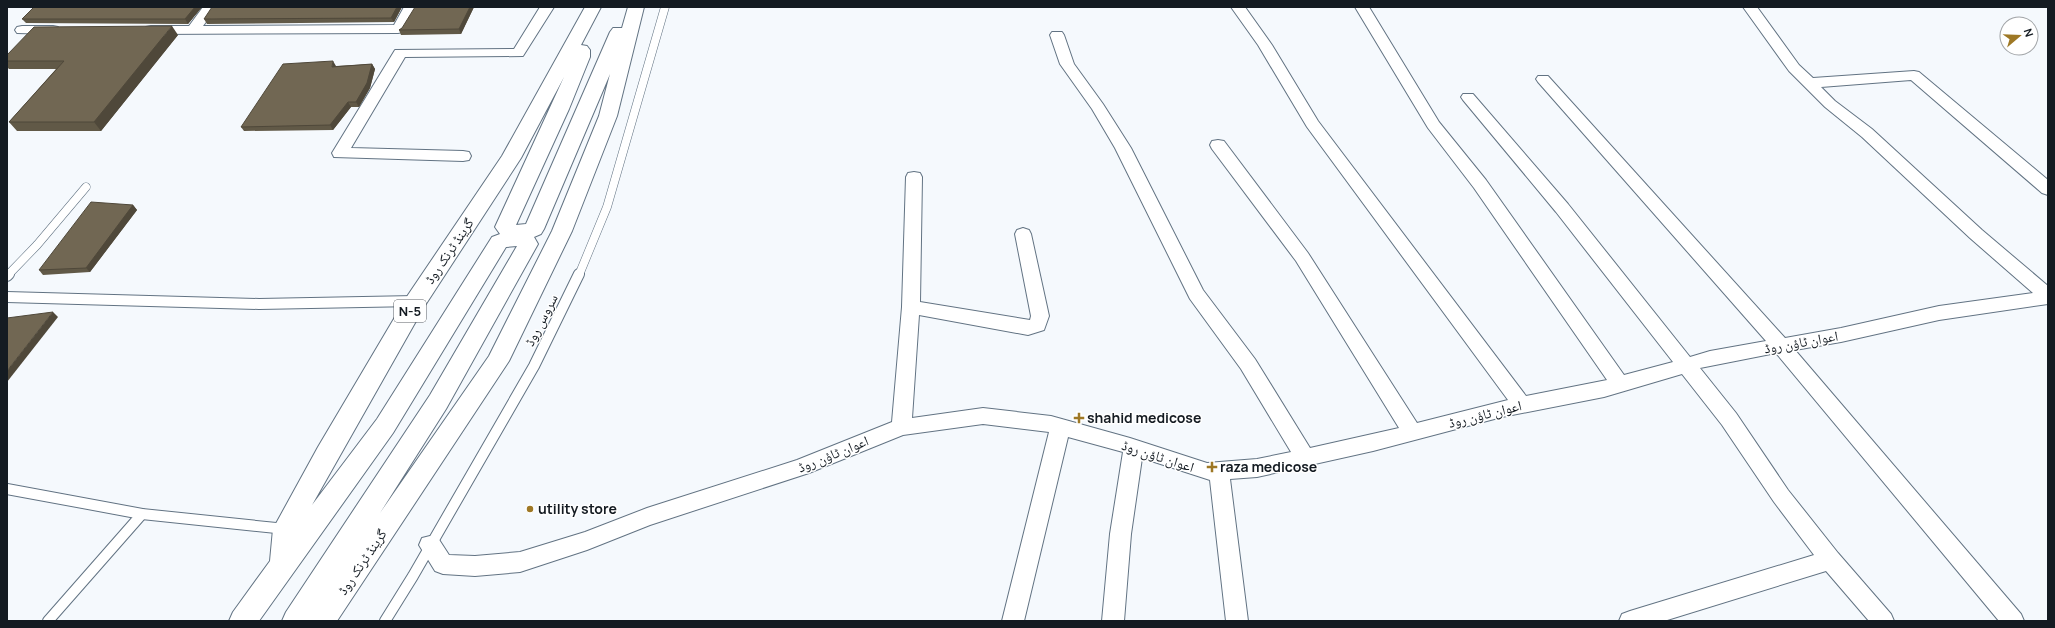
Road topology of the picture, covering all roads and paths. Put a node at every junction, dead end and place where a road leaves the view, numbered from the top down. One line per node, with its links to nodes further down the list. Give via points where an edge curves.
1 (210, 7): 14 (street)
2 (411, 7): 14 (street, via 398,29)
3 (547, 7): 21 (street, via 518,53 400,53 340,153)
4 (593, 7): 15 (highway, گرینڈ ٹرنک روڈ / N-5)
5 (629, 7): 15 (highway, via 534,229 525,233 509,232 505,227 560,109 581,57)
6 (636, 7): 50 (highway, گرینڈ ٹرنک روڈ, via 608,116 562,231 498,361)
7 (665, 7): 44 (lane, سروس روڈ, via 607,207 577,280 534,366)
8 (1238, 7): 34 (street, via 1265,45 1312,124)
9 (1362, 7): 33 (street, via 1433,125 1480,184)
10 (1750, 7): 18 (street, via 1794,68)
11 (22, 30): 12 (street)
12 (69, 30)
13 (139, 30): 14 (street)
14 (193, 30)
15 (582, 30): 29 (highway, گرینڈ ٹرنک روڈ / N-5, via 511,158)
16 (1057, 35): 39 (street, via 1067,64 1123,148 1196,294 1248,364)
17 (1543, 79): 31 (street)
18 (1809, 83): 24 (street, via 1914,75); 27 (street)
19 (1468, 97): 32 (street, via 1562,208)
20 (1218, 145): 37 (street, via 1302,257)
21 (463, 156)
22 (914, 177): 30 (street)
23 (86, 186): 26 (lane, via 37,245)
24 (2048, 188)
25 (1023, 234): 30 (street, via 1040,316 1038,325 1028,328)
26 (7, 276)
27 (2048, 296): 31 (street, اعوان ٹاؤن روڈ, via 1939,313)
28 (7, 297): 29 (lane, via 259,304)
29 (416, 301): 43 (highway, گرینڈ ٹرنک روڈ / N-5)
30 (911, 307): 35 (street)
31 (1780, 346): 32 (street, اعوان ٹاؤن روڈ, via 1710,358); 57 (street)
32 (1686, 365): 33 (street, اعوان ٹاؤن روڈ); 45 (street, via 1729,419 1781,496)
33 (1620, 384): 34 (street, اعوان ٹاؤن روڈ)
34 (1522, 405): 37 (street, اعوان ٹاؤن روڈ)
35 (901, 427): 36 (street, اعوان ٹاؤن روڈ, via 983,416); 44 (street, اعوان ٹاؤن روڈ, via 802,467 647,517 587,541 520,562 474,566 443,564)
36 (1060, 427): 38 (street, اعوان ٹاؤن روڈ); 52 (street)
37 (1412, 432): 39 (street, اعوان ٹاؤن روڈ)
38 (1134, 448): 40 (street, اعوان ٹاؤن روڈ, via 1207,472); 53 (street, via 1118,549)
39 (1305, 458): 40 (street, اعوان ٹاؤن روڈ, via 1257,468)
40 (1220, 471): 54 (street)
41 (7, 489): 42 (lane)
42 (142, 514): 43 (lane); 47 (lane)
43 (286, 529): 46 (highway, گرینڈ ٹرنک روڈ / N-5)
44 (430, 545): 51 (lane, سروس روڈ)
45 (1830, 560): 55 (street); 56 (street)
46 (283, 565): 48 (highway); 49 (highway, via 385,426 499,242 512,238 524,239 528,244 438,402)
47 (48, 621)
48 (243, 621)
49 (296, 621)
50 (321, 621)
51 (385, 621)
52 (1014, 621)
53 (1113, 621)
54 (1237, 621)
55 (1630, 621)
56 (1883, 621)
57 (2013, 621)

